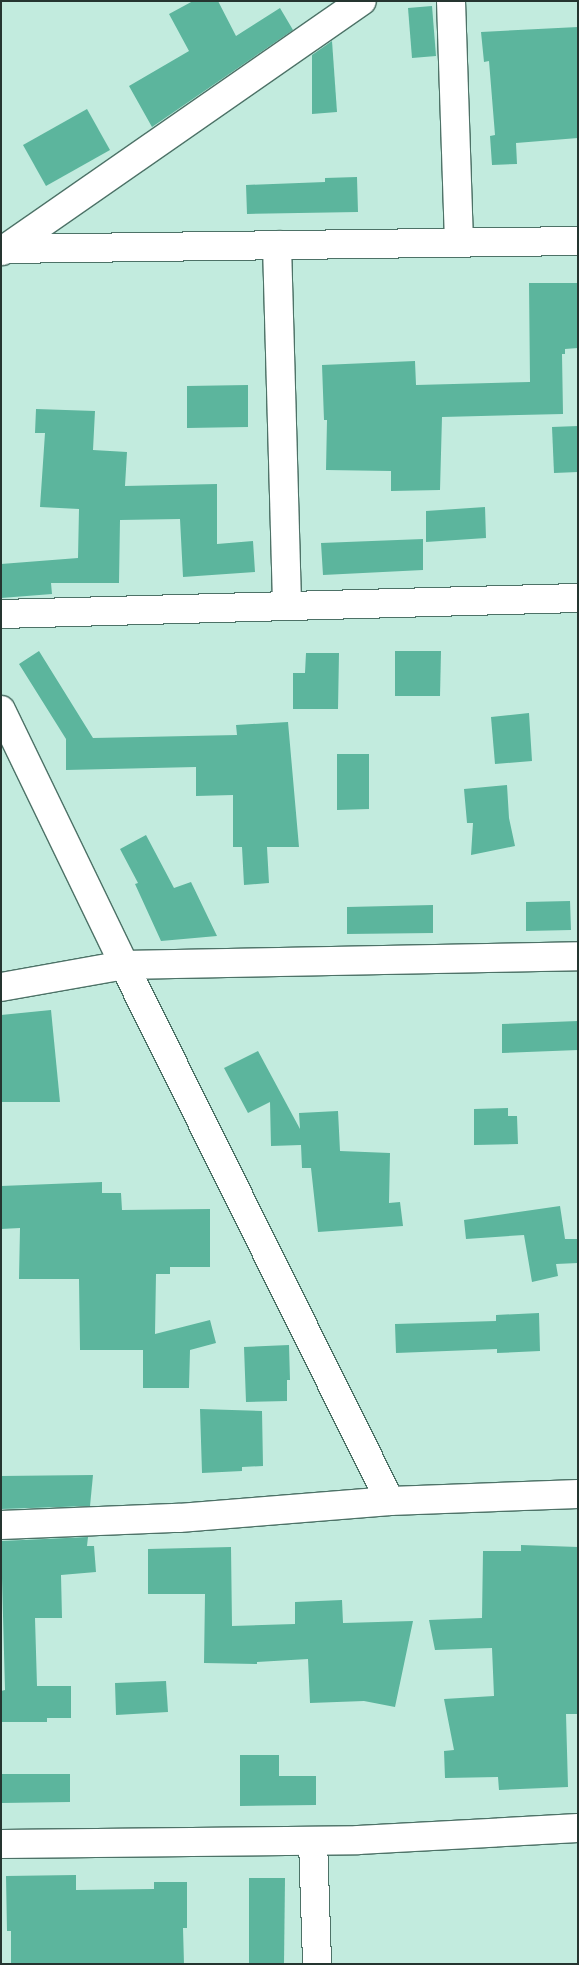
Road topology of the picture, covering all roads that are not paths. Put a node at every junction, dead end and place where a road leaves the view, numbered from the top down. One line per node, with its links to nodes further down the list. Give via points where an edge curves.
1 (362, 1): 6 (street)
2 (451, 1): 4 (street)
3 (578, 241): 4 (street)
4 (459, 243): 5 (street)
5 (277, 245): 6 (street); 8 (street)
6 (3, 250)
7 (578, 598): 8 (street)
8 (287, 606): 9 (street)
9 (1, 614)
10 (1, 710): 12 (street)
11 (578, 956): 12 (street)
12 (124, 966): 13 (street); 15 (street)
13 (1, 987)
14 (578, 1494): 15 (street)
15 (390, 1501): 16 (street, via 179,1518)
16 (1, 1525)
17 (578, 1828): 18 (street)
18 (314, 1841): 19 (street); 20 (street)
19 (1, 1844)
20 (317, 1964)

